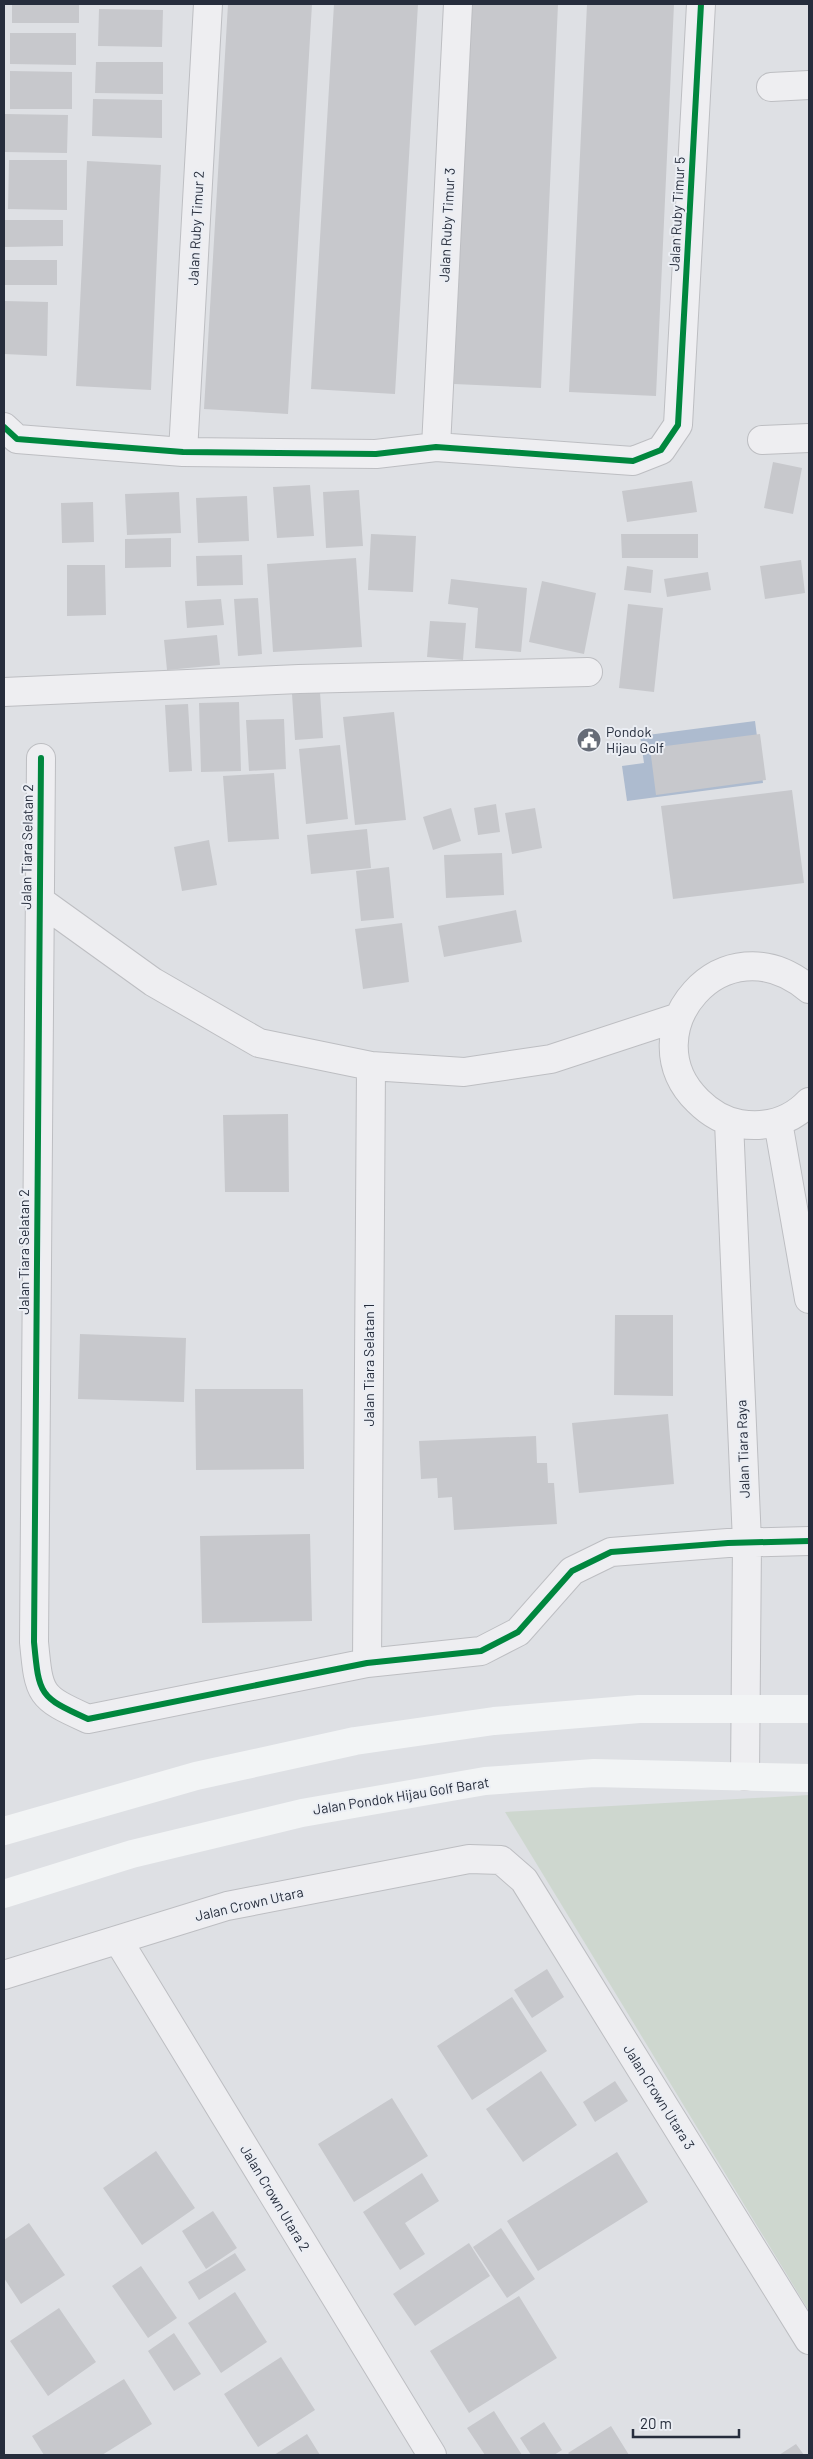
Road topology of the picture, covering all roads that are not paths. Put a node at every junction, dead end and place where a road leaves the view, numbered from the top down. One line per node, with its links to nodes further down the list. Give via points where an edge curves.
1 (208, 4): 10 (street, Jalan Ruby Timur 2)
2 (458, 4): 9 (street, Jalan Ruby Timur 3)
3 (701, 4): 9 (street, Jalan Ruby Timur 5, via 678,425 661,450 633,461)
4 (809, 84): 5 (street)
5 (771, 87)
6 (4, 427): 10 (street, via 17,440)
7 (809, 438): 8 (street)
8 (762, 440)
9 (436, 446): 10 (street, via 376,454)
10 (183, 452)
11 (588, 672): 12 (street, via 299,679)
12 (4, 692)
13 (41, 758): 14 (street, Jalan Tiara Selatan 2)
14 (39, 900): 17 (street, via 153,982 258,1043); 24 (street, Jalan Tiara Selatan 2, via 34,1642 38,1677 44,1692 55,1704 88,1719)
15 (809, 989): 16 (street, via 794,976 768,966 740,966 714,975 693,993)
16 (679, 1017): 17 (street, via 551,1059 464,1072); 19 (street, via 674,1044 678,1072 689,1093 707,1111)
17 (371, 1066): 24 (street, Jalan Tiara Selatan 1)
18 (809, 1102): 20 (street, via 800,1111)
19 (729, 1122): 20 (street, via 753,1126); 23 (street, Jalan Tiara Raya)
20 (778, 1122): 21 (street)
21 (809, 1299)
22 (809, 1541): 23 (street)
23 (747, 1542): 24 (street, via 611,1552 572,1571 518,1632 481,1651); 25 (street, Jalan Tiara Raya)
24 (367, 1663)
25 (744, 1708): 26 (street); 27 (street, Jalan Tiara Raya); 29 (street, via 629,1710 494,1721 355,1741 188,1779)
26 (809, 1709)
27 (744, 1776): 28 (street, Jalan Pondok Hijau Golf Barat); 31 (street, Jalan Pondok Hijau Golf Barat, via 594,1773 485,1781 302,1813 132,1854)
28 (809, 1778)
29 (4, 1831)
30 (500, 1860): 32 (street, Jalan Crown Utara, via 469,1859 227,1906); 34 (street, Jalan Crown Utara 3, via 524,1880)
31 (4, 1894)
32 (118, 1940): 33 (street, Jalan Crown Utara); 35 (street, Jalan Crown Utara 2)
33 (4, 1975)
34 (809, 2340)
35 (432, 2455)

